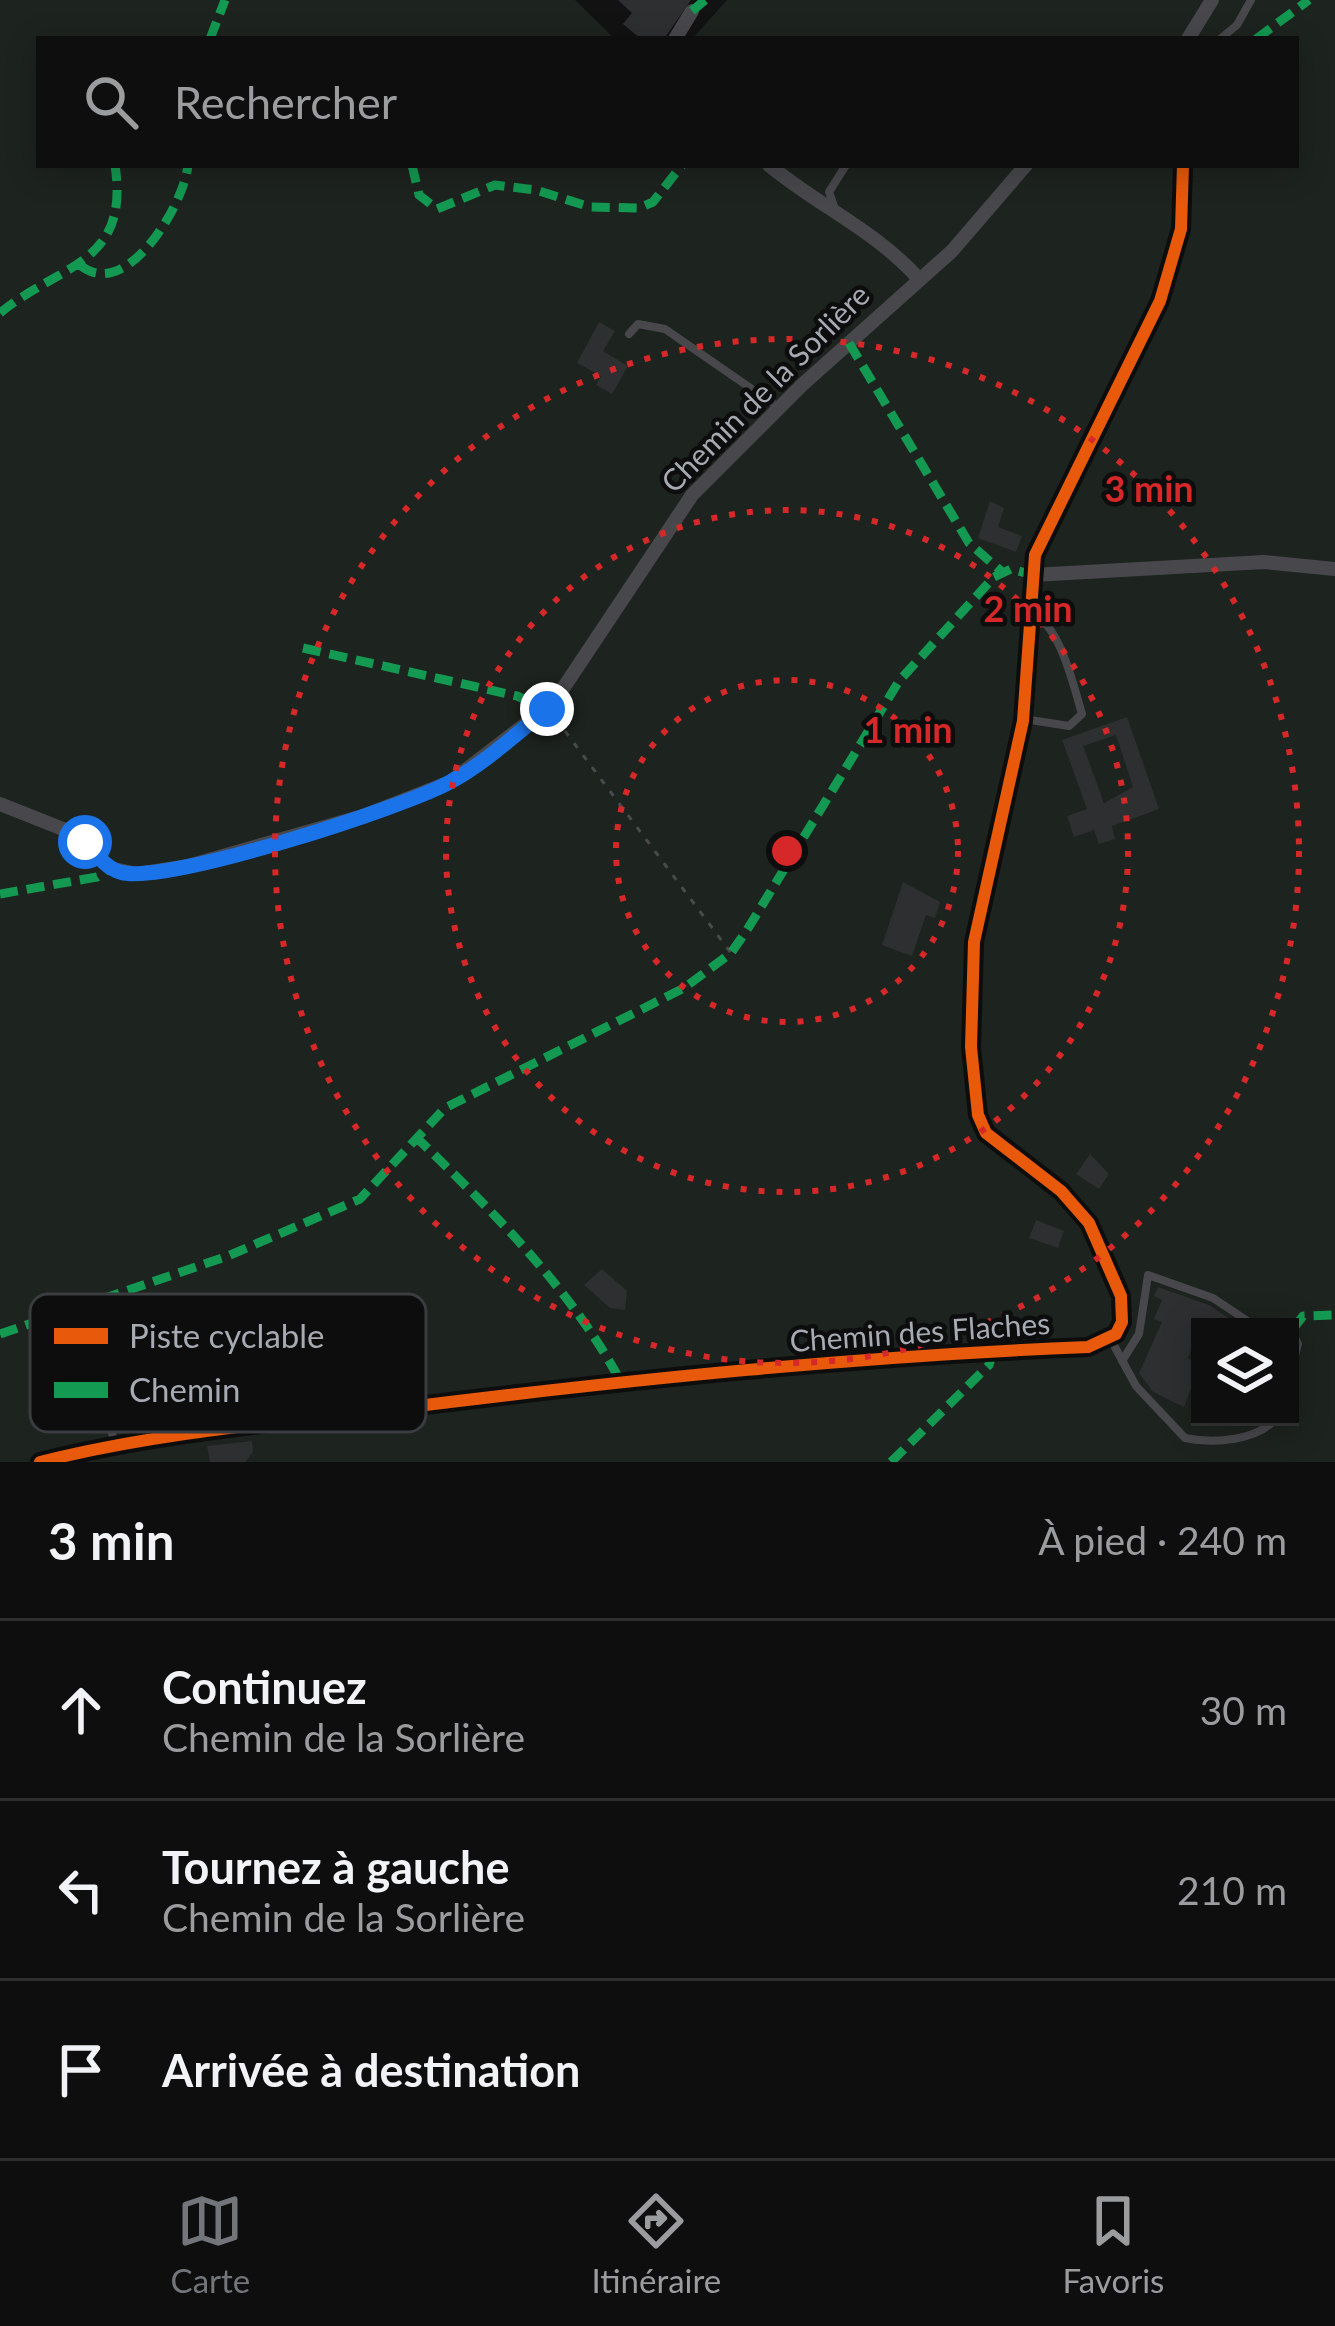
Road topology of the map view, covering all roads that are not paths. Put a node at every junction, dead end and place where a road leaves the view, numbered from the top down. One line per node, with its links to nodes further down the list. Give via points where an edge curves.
1 (1212, 0): 5 (street)
2 (1250, 0): 6 (lane)
3 (692, 11): 4 (street)
4 (677, 36)
5 (1190, 36)
6 (1224, 36)
7 (773, 168): 11 (street)
8 (844, 168): 11 (lane, via 829,192)
9 (1023, 168): 12 (street, Chemin de la Sorlière)
10 (1183, 168): 16 (street, via 1181,229 1160,301 1035,556)
11 (838, 212): 12 (street)
12 (918, 278): 14 (street, Chemin de la Sorlière)
13 (629, 334): 14 (lane, via 638,324 665,329)
14 (779, 408): 19 (street, Chemin de la Sorlière, via 679,512 547,709 424,794 160,872 120,873 73,833)
15 (1335, 569): 16 (street, via 1264,562)
16 (1034, 575): 17 (street)
17 (1034, 615): 18 (street); 18 (lane, via 1053,638 1082,714 1069,726)
18 (1023, 719): 21 (street, via 974,942 978,1115 986,1133 1089,1223 1121,1296 1122,1322)
19 (0, 804)
20 (1243, 1318): 22 (lane, via 1148,1275 1139,1334)
21 (1110, 1338): 22 (lane); 23 (street, Chemin des Flaches, via 1088,1347 881,1356)
22 (1122, 1361): 24 (lane, via 1184,1438 1228,1439)
23 (426, 1407)
24 (1269, 1426)
25 (112, 1432): 27 (lane)
26 (231, 1432): 27 (street, Chemin des Flaches)
27 (116, 1447): 28 (street, Chemin des Flaches)
28 (40, 1462)

